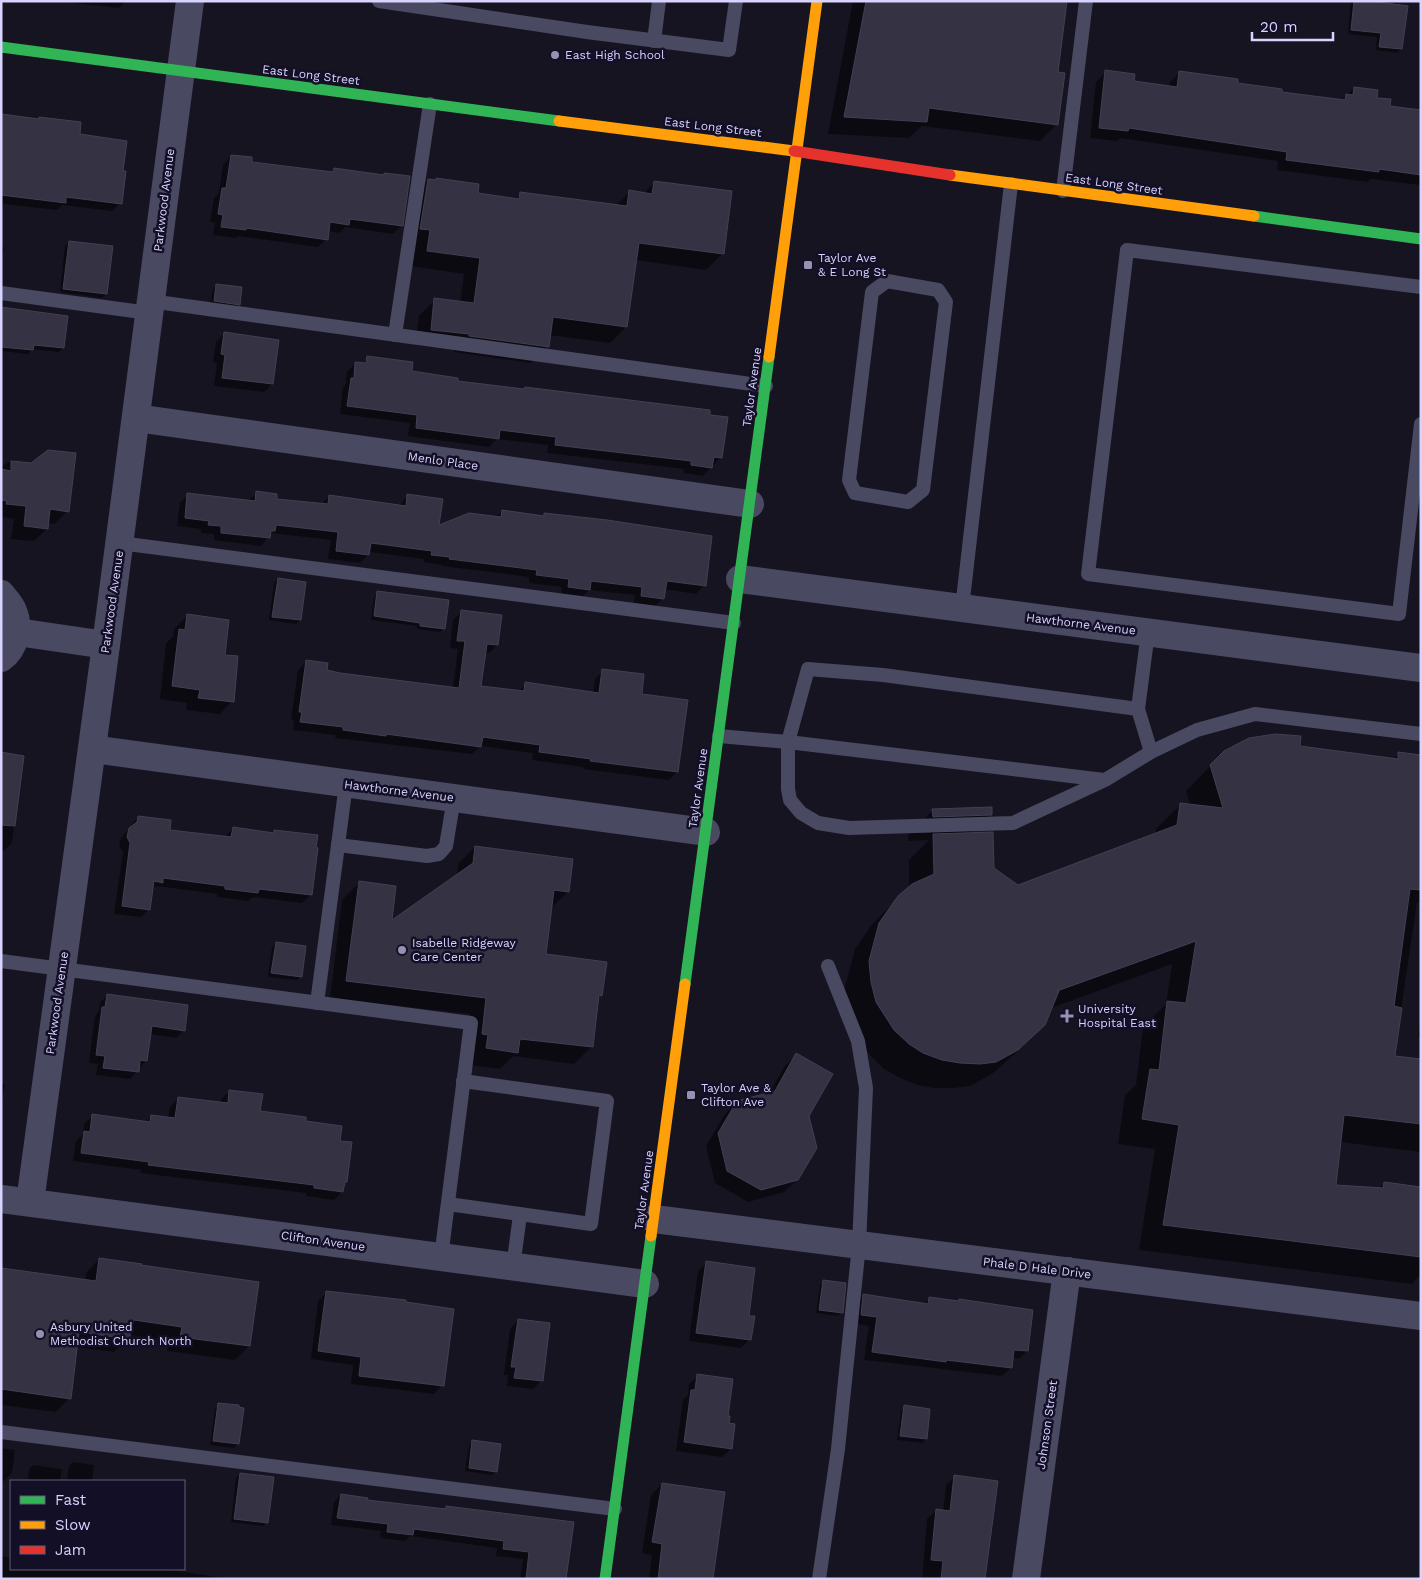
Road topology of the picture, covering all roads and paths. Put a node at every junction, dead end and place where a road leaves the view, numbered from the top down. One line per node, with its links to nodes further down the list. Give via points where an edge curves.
1 (190, 1): 9 (street, Parkwood Avenue)
2 (379, 1): 7 (lane)
3 (659, 1): 7 (lane)
4 (736, 1): 7 (lane, via 729,50)
5 (817, 1): 11 (main road, Taylor Avenue)
6 (1086, 1): 13 (lane)
7 (654, 40)
8 (1, 47): 9 (main road, East Long Street)
9 (180, 72): 10 (main road, East Long Street); 17 (street, Parkwood Avenue)
10 (430, 104): 11 (main road, East Long Street); 18 (lane)
11 (798, 152): 12 (main road, East Long Street); 19 (main road, Taylor Avenue)
12 (1011, 184): 13 (main road, East Long Street); 27 (lane)
13 (1063, 190): 14 (main road, East Long Street)
14 (1421, 239)
15 (1421, 288): 22 (lane, via 1127,250 1088,574 1399,614)
16 (1, 293): 17 (lane)
17 (150, 307): 18 (lane); 21 (street, Parkwood Avenue)
18 (395, 335): 19 (lane)
19 (766, 386): 23 (main road, Taylor Avenue)
20 (935, 398): 20 (lane, via 922,490 908,502 855,493 849,480 872,292 887,281 938,290 946,302)
21 (136, 418): 23 (street, Menlo Place); 24 (street, Parkwood Avenue)
22 (1421, 424)
23 (750, 504): 25 (main road, Taylor Avenue)
24 (120, 543): 28 (lane); 31 (street, Parkwood Avenue)
25 (740, 579): 27 (street, Hawthorne Avenue); 28 (main road, Taylor Avenue)
26 (1, 594): 29 (street, via 13,611)
27 (962, 608): 30 (street, Hawthorne Avenue)
28 (734, 623): 36 (main road, Taylor Avenue)
29 (17, 632): 31 (street); 32 (street, via 7,654)
30 (1148, 632): 33 (street, Hawthorne Avenue); 34 (lane)
31 (106, 645): 38 (street, Parkwood Avenue)
32 (1, 658)
33 (1421, 668)
34 (1138, 709): 37 (lane, via 883,675 808,669); 39 (lane)
35 (1421, 734): 39 (lane, via 1255,714 1197,730)
36 (719, 736): 37 (lane); 43 (main road, Taylor Avenue)
37 (788, 742): 40 (lane); 40 (lane, via 790,800 801,813 832,826 1013,824)
38 (92, 749): 41 (street, Hawthorne Avenue); 47 (street, Parkwood Avenue)
39 (1151, 752): 40 (lane)
40 (1105, 780)
41 (346, 784): 42 (street, Hawthorne Avenue); 44 (lane)
42 (454, 798): 43 (street, Hawthorne Avenue); 44 (lane, via 446,846 438,854 427,856)
43 (706, 832): 54 (main road, Taylor Avenue)
44 (338, 845): 48 (lane)
45 (1, 961): 47 (lane)
46 (828, 966): 55 (lane, via 858,1041 866,1088)
47 (62, 969): 48 (lane); 51 (street, Parkwood Avenue)
48 (317, 1002): 49 (lane, via 471,1023)
49 (463, 1081): 52 (lane); 53 (lane, via 607,1100 591,1224)
50 (1, 1199): 51 (street, Clifton Avenue)
51 (30, 1202): 56 (street, Clifton Avenue)
52 (448, 1204): 53 (lane); 56 (lane)
53 (520, 1215): 57 (lane)
54 (654, 1219): 55 (street, Phale D Hale Drive); 59 (main road, Taylor Avenue)
55 (859, 1245): 58 (street, Phale D Hale Drive); 64 (lane, via 838,1449)
56 (441, 1257): 57 (street, Clifton Avenue)
57 (513, 1267): 59 (street, Clifton Avenue)
58 (1067, 1271): 60 (street, Phale D Hale Drive); 65 (street, Johnson Street)
59 (645, 1284): 62 (main road, Taylor Avenue)
60 (1421, 1316)
61 (1, 1432): 62 (lane)
62 (615, 1509): 63 (main road, Taylor Avenue)
63 (605, 1579)
64 (819, 1579)
65 (1026, 1579)

